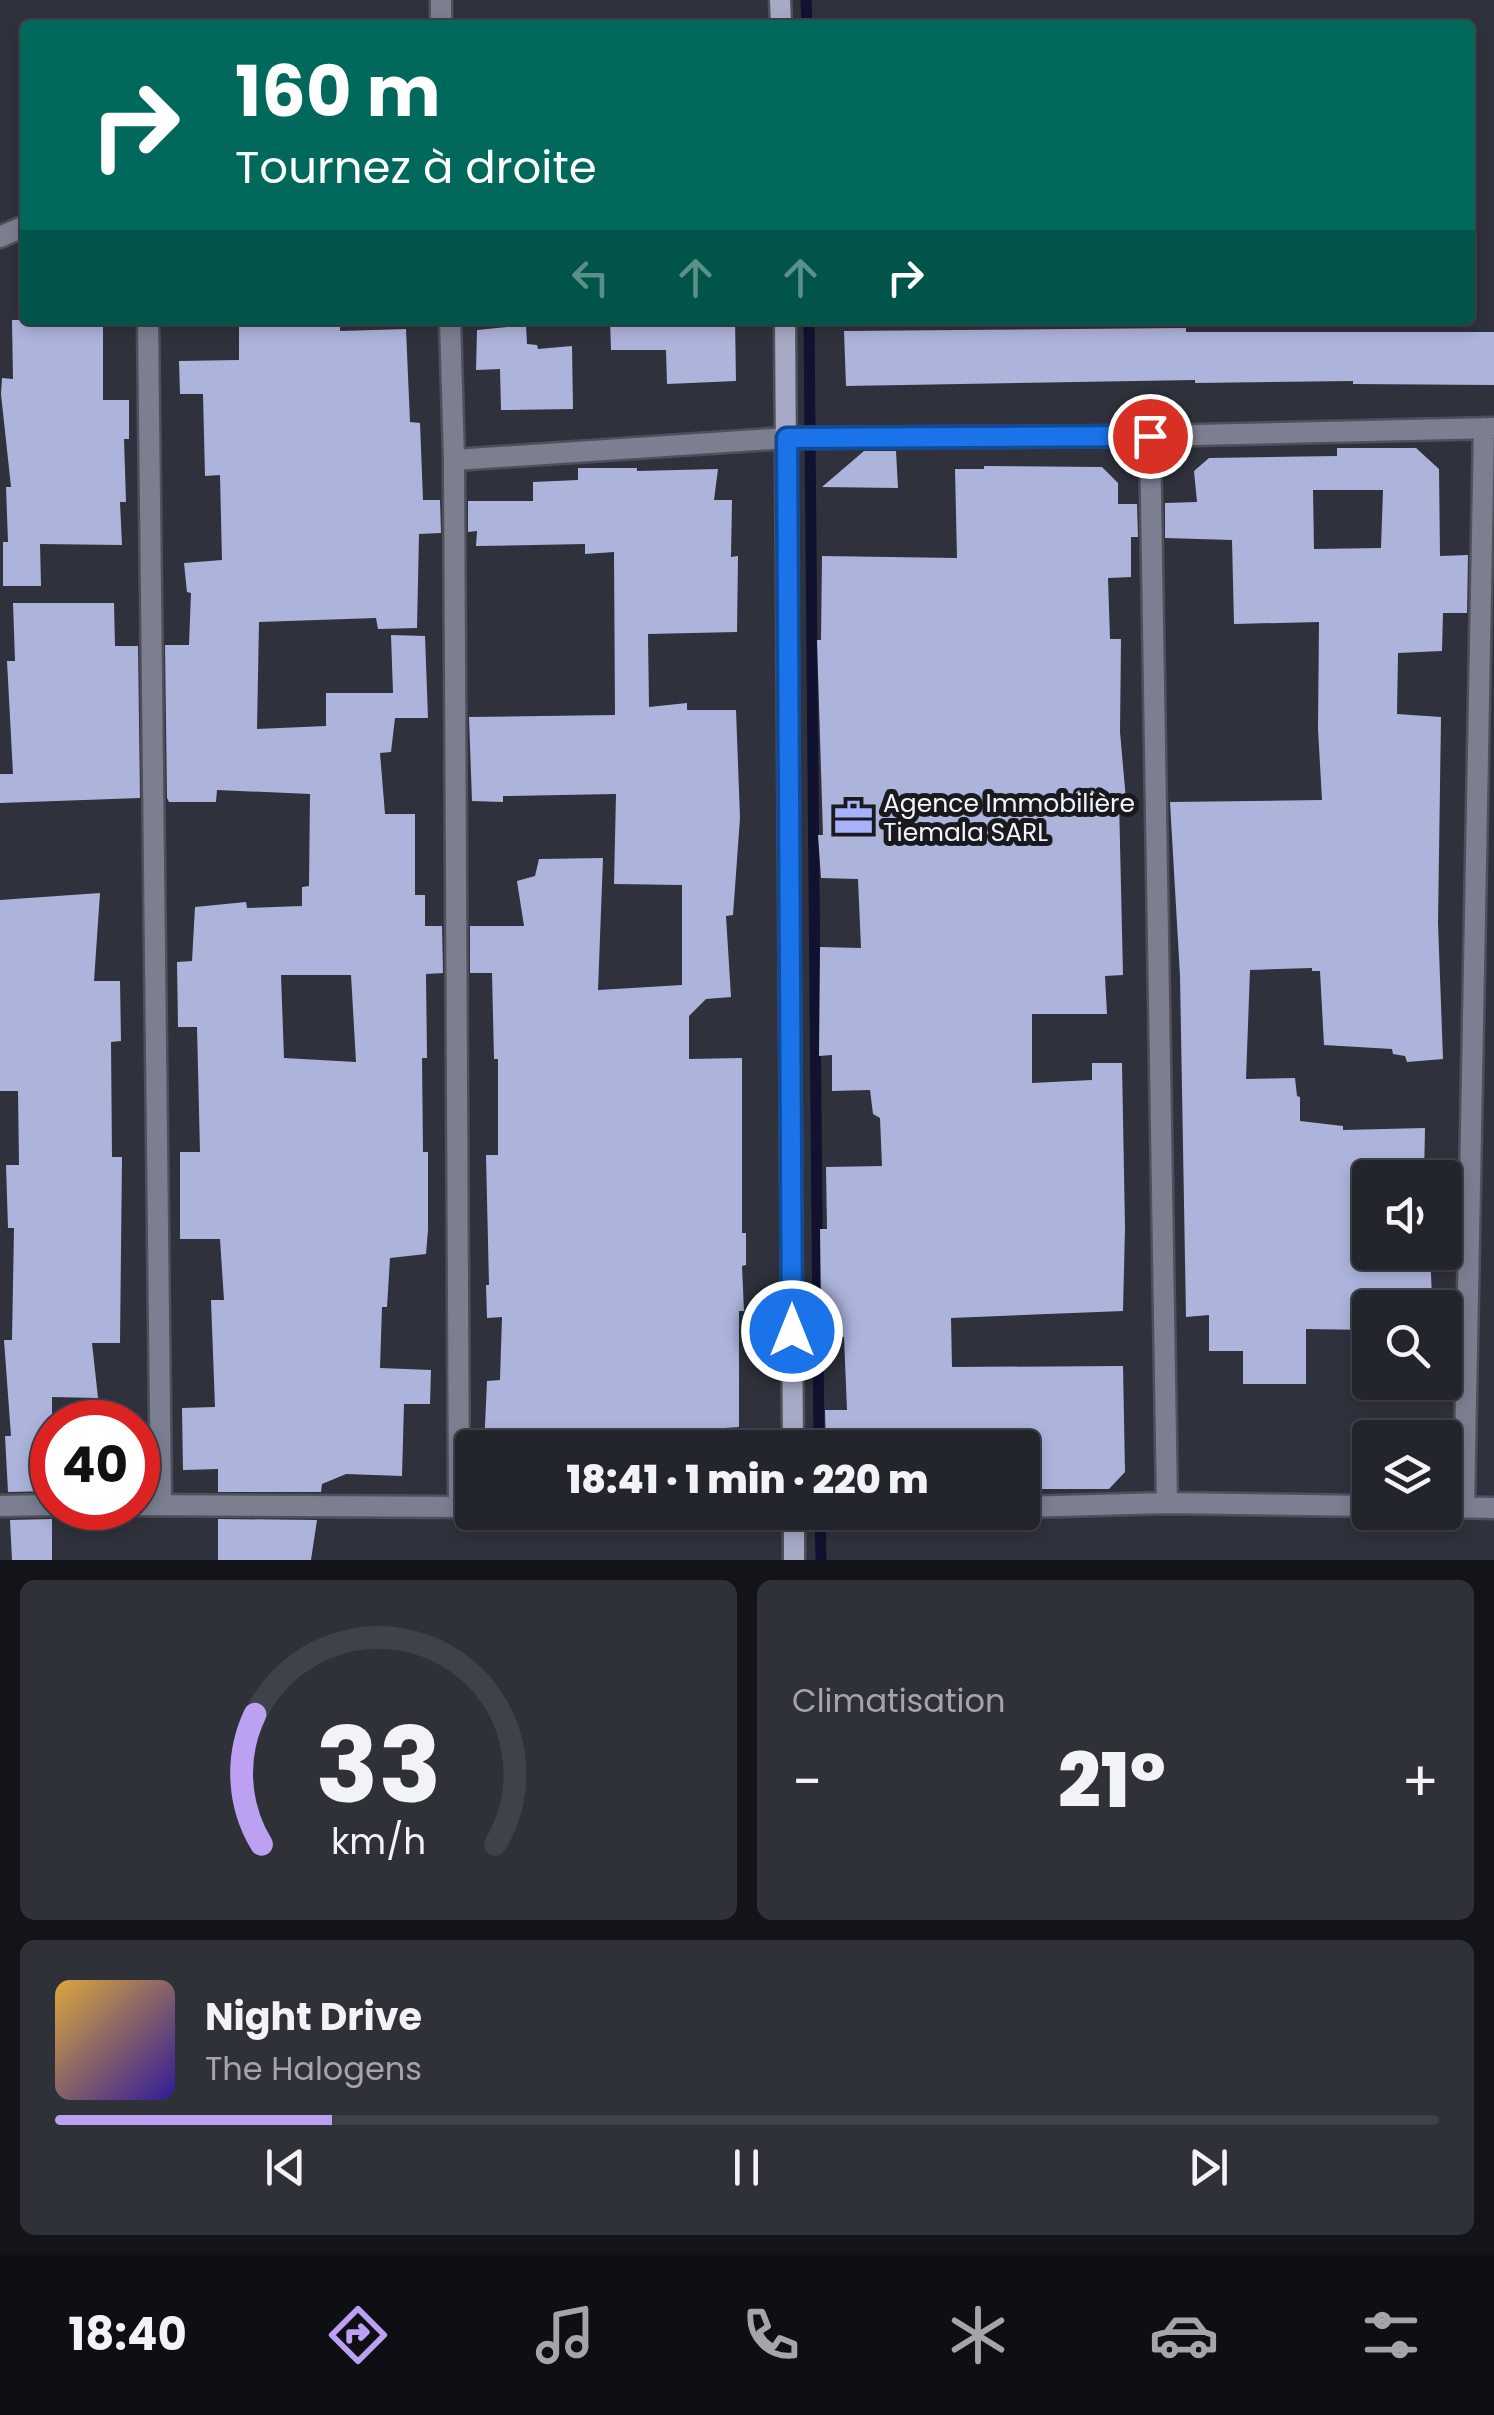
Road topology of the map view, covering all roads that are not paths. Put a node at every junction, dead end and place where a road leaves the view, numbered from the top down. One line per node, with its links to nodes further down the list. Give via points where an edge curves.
1 (148, 325): 12 (street)
2 (450, 325): 7 (street)
3 (785, 325): 6 (street)
4 (1489, 428): 5 (street); 8 (street)
5 (1150, 436): 6 (street); 11 (street)
6 (787, 438): 7 (street); 10 (street)
7 (454, 460): 9 (street)
8 (1457, 1420)
9 (465, 1430)
10 (793, 1430)
11 (1168, 1503): 16 (street); 17 (street)
12 (162, 1504): 15 (street)
13 (30, 1505): 14 (street)
14 (0, 1506)
15 (455, 1506)
16 (1352, 1506)
17 (1040, 1507)
18 (1462, 1507): 19 (street)
19 (1494, 1508)
20 (794, 1530): 21 (street)
21 (794, 1560)

